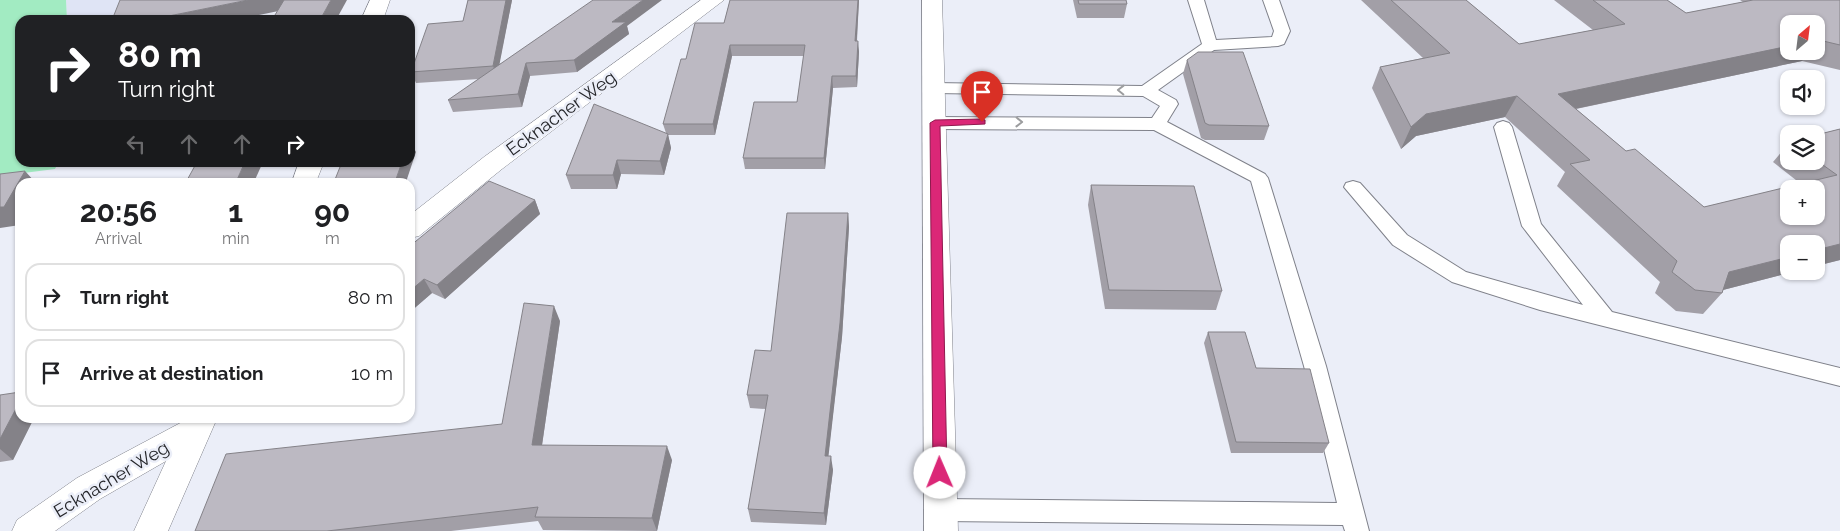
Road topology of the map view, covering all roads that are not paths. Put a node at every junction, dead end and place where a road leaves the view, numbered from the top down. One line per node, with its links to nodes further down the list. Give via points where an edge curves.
1 (380, 0): 6 (street)
2 (714, 0): 14 (street, Ecknacher Weg)
3 (932, 0): 8 (street)
4 (1196, 0): 7 (lane)
5 (1271, 0): 7 (lane, via 1282,31 1278,41)
6 (374, 15)
7 (1210, 45): 9 (lane)
8 (934, 88): 9 (lane, one-way to 8); 10 (street)
9 (1146, 91): 11 (lane, via 1170,104)
10 (935, 123): 11 (lane, one-way to 11); 18 (street)
11 (1157, 124): 19 (lane, via 1259,178)
12 (1503, 127): 15 (lane, via 1532,226)
13 (1353, 187): 15 (lane, via 1400,240 1459,277)
14 (415, 225)
15 (1605, 318): 16 (lane)
16 (1840, 377)
17 (199, 424): 20 (street, Ecknacher Weg, via 128,464 55,510); 21 (street)
18 (941, 520): 19 (lane)
19 (1355, 522)
20 (29, 531)
21 (150, 531)

